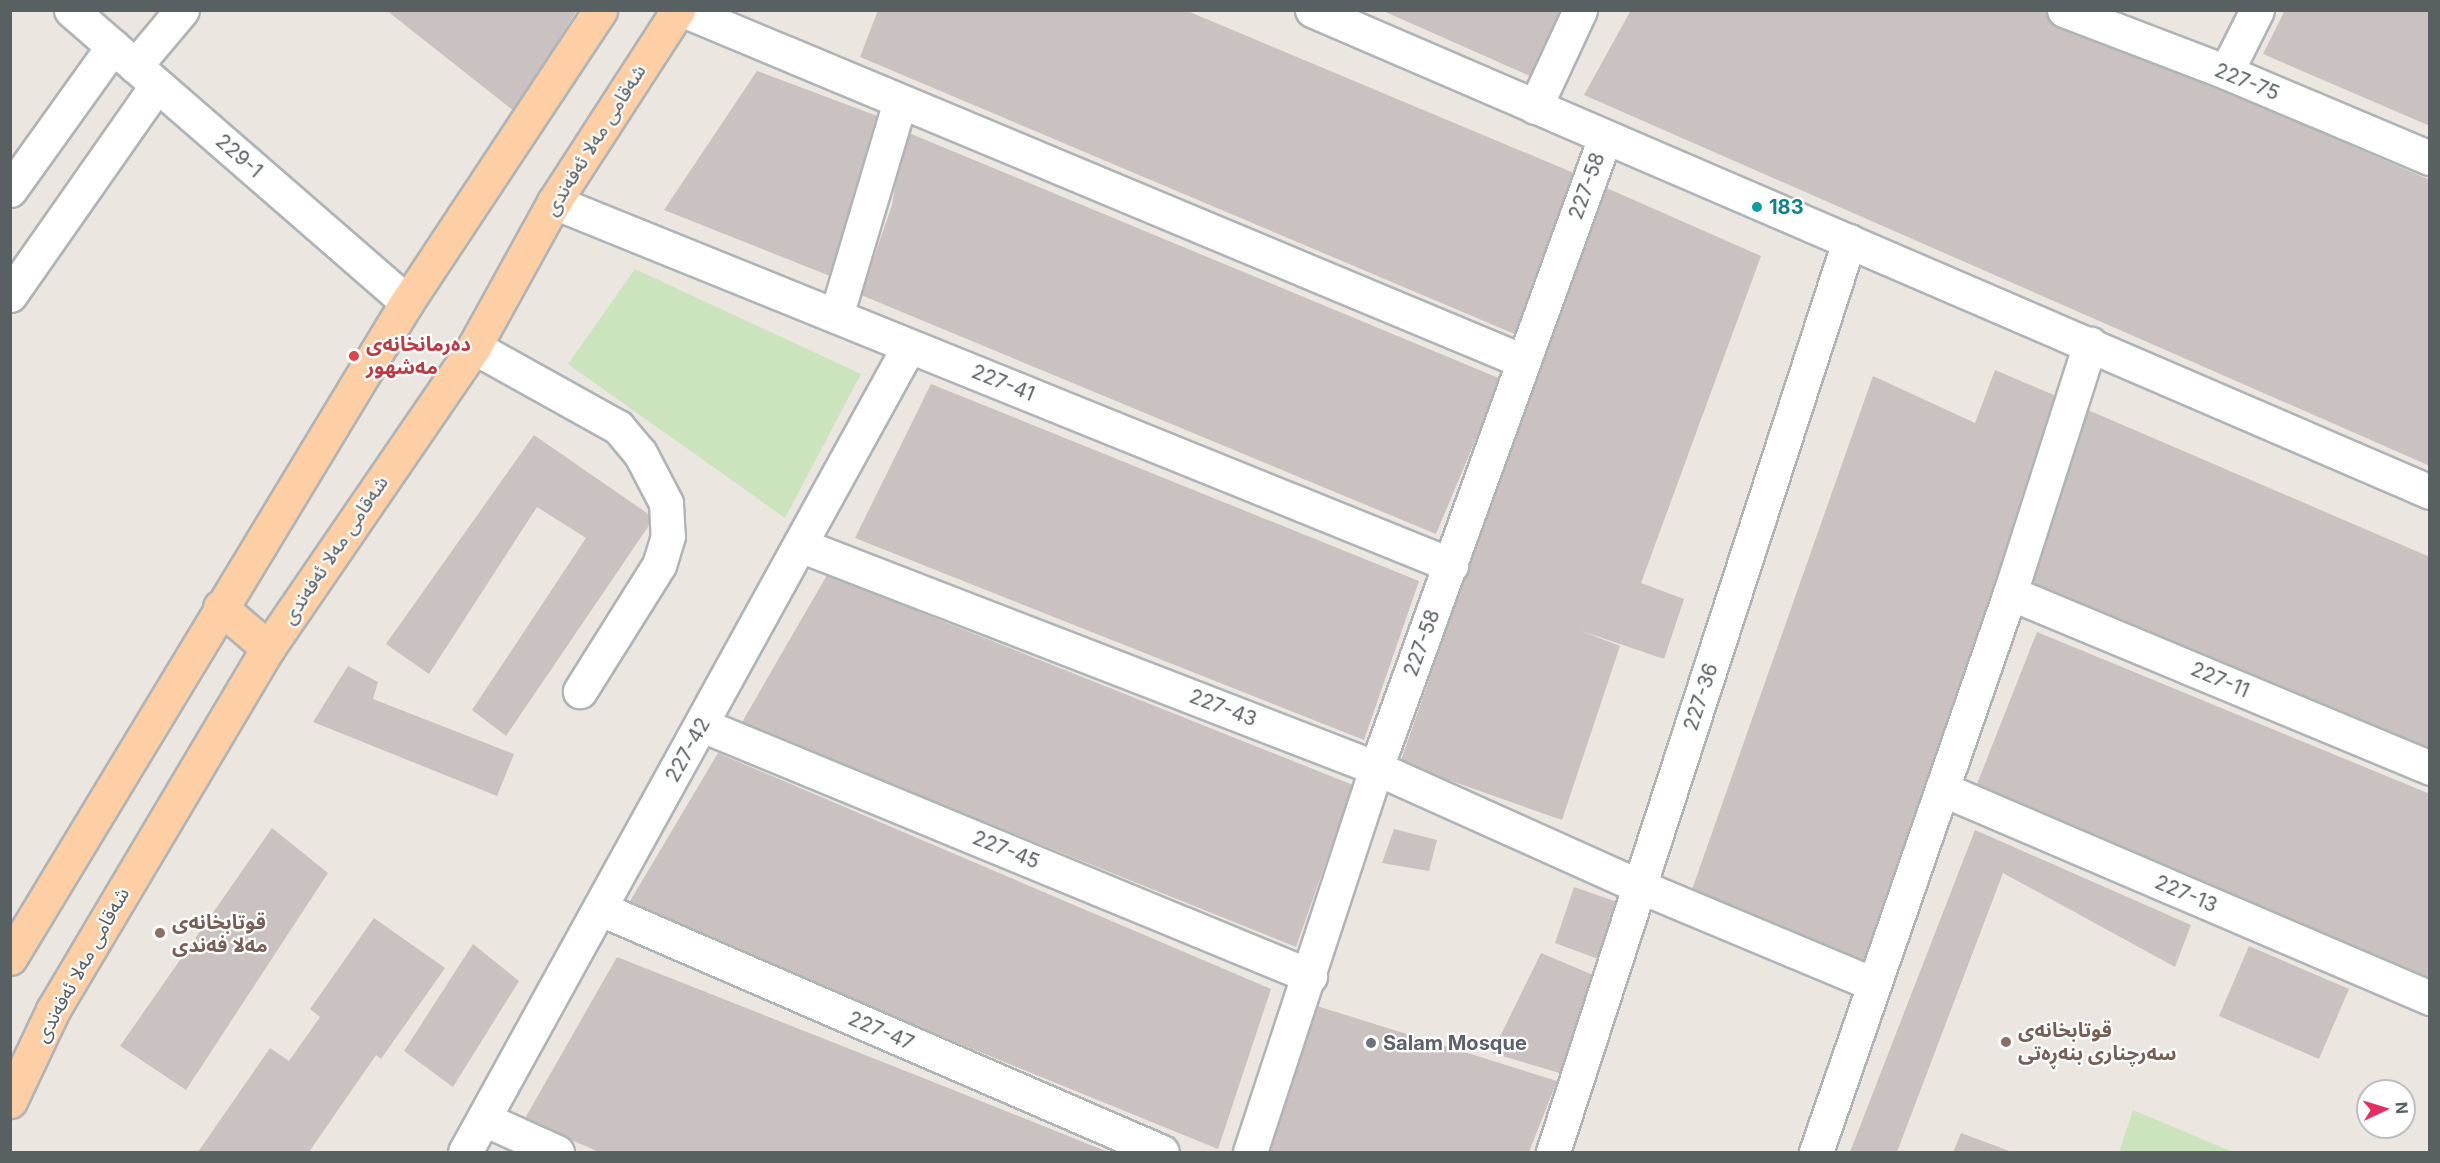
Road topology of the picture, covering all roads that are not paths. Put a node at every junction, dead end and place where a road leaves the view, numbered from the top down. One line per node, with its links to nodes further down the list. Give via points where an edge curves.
1 (71, 10): 10 (street, 229-1)
2 (182, 10): 10 (street)
3 (600, 10): 20 (main road)
4 (678, 10): 17 (main road, شەقامی مەلا ئەفەندی)
5 (683, 10): 12 (street)
6 (1312, 10): 13 (street)
7 (1580, 10): 13 (street)
8 (2064, 10): 11 (street, 227-75)
9 (2258, 10): 11 (street)
10 (135, 66): 16 (street); 19 (street); 20 (street, 229-1)
11 (2226, 72): 15 (street, 227-75)
12 (900, 101): 21 (street); 25 (street)
13 (1535, 107): 14 (street)
14 (1605, 137): 18 (street); 25 (street, 227-58)
15 (2430, 158)
16 (10, 190)
17 (554, 202): 21 (street, 227-41); 24 (main road, شەقامی مەلا ئەفەندی)
18 (1849, 241): 22 (street); 37 (street, 227-36)
19 (10, 295)
20 (407, 302): 30 (main road)
21 (836, 316): 23 (street, 227-41)
22 (2090, 344): 26 (street); 29 (street)
23 (909, 345): 27 (street, 227-42); 28 (street, 227-41)
24 (474, 347): 31 (main road, شەقامی مەلا ئەفەندی); 32 (street, via 618,427 640,453 666,503 668,536 659,565)
25 (1523, 361): 28 (street, 227-58)
26 (2430, 492)
27 (800, 545): 33 (street, 227-42); 34 (street, 227-43)
28 (1451, 565): 34 (street, 227-58)
29 (2010, 593): 35 (street, 227-11); 36 (street)
30 (220, 607): 31 (main road); 39 (main road)
31 (268, 648): 43 (main road, شەقامی مەلا ئەفەندی, via 53,1010)
32 (580, 691)
33 (702, 725): 38 (street, 227-42); 40 (street, 227-45)
34 (1376, 768): 37 (street, 227-43); 40 (street, 227-58)
35 (2430, 768)
36 (1942, 789): 41 (street); 42 (street, 227-13)
37 (1639, 886): 41 (street, 227-43); 49 (street, 227-36)
38 (601, 909): 44 (street, 227-42); 47 (street, 227-47)
39 (10, 958)
40 (1310, 976): 48 (street, 227-58)
41 (1873, 984): 50 (street)
42 (2430, 998)
43 (10, 1101)
44 (484, 1119): 45 (street, 227-42); 46 (street)
45 (465, 1152)
46 (557, 1152)
47 (1162, 1152)
48 (1250, 1152)
49 (1553, 1152)
50 (1816, 1152)

